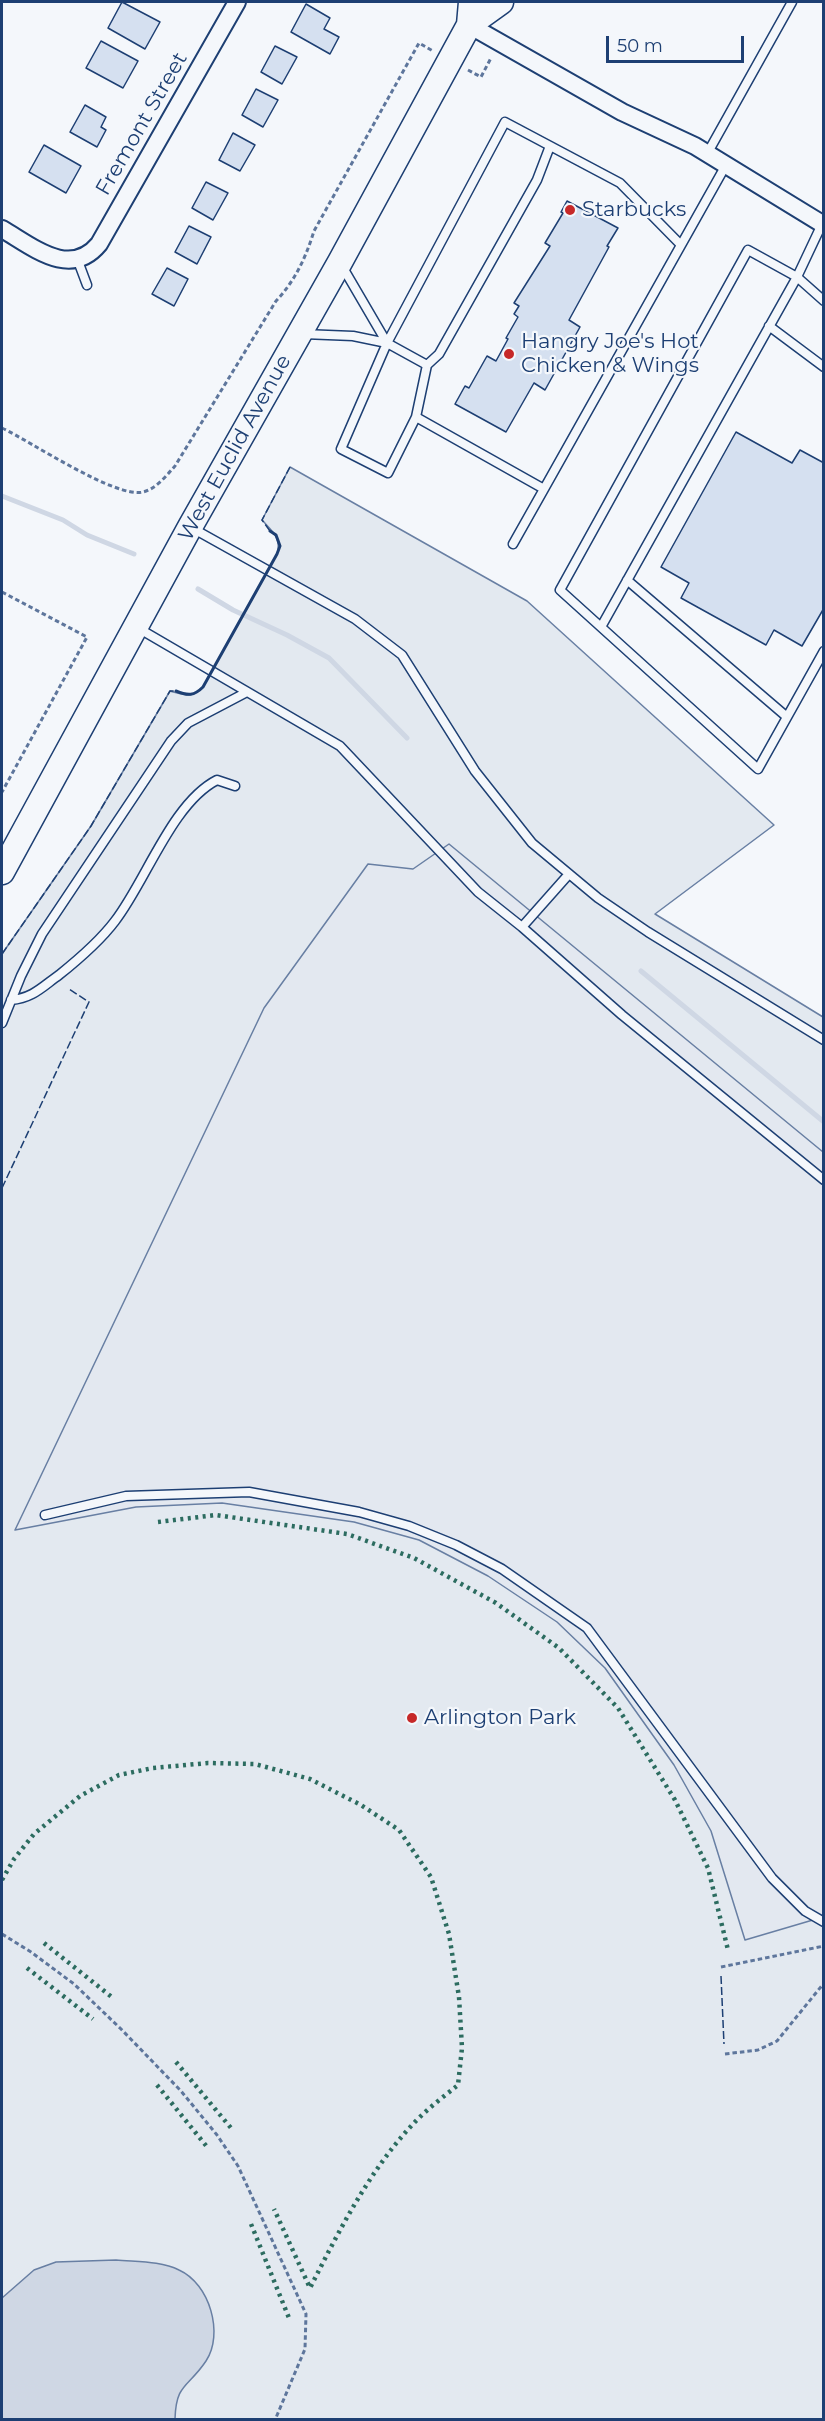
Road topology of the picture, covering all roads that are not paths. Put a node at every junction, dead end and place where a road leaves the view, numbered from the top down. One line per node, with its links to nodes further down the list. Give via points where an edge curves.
1 (237, 2): 11 (street, Fremont Street, via 99,244)
2 (501, 2): 4 (main road, West Euclid Avenue)
3 (792, 2): 6 (lane)
4 (470, 13): 6 (street, via 622,112); 12 (main road, West Euclid Avenue)
5 (550, 146): 10 (lane, via 620,183); 18 (lane, via 505,122); 19 (lane, via 537,180 439,354)
6 (707, 154): 7 (street)
7 (726, 165): 8 (street); 10 (lane)
8 (823, 224): 13 (lane)
9 (2, 229): 11 (street, via 53,258)
10 (681, 245): 22 (lane)
11 (78, 261): 14 (lane)
12 (340, 262): 17 (main road, West Euclid Avenue); 18 (lane)
13 (797, 277): 15 (lane); 16 (lane); 27 (lane, via 748,250 560,590)
14 (87, 285)
15 (824, 301)
16 (769, 326): 20 (lane); 25 (lane)
17 (300, 334): 18 (lane, via 353,336); 23 (main road, West Euclid Avenue)
18 (387, 343): 19 (lane); 21 (lane, via 341,449 388,473)
19 (427, 365): 21 (lane)
20 (824, 367)
21 (416, 417): 22 (lane)
22 (544, 489): 24 (lane)
23 (190, 526): 26 (main road, West Euclid Avenue); 33 (lane, via 355,619 402,655 475,771 532,843)
24 (513, 544)
25 (627, 580): 27 (lane); 30 (lane)
26 (135, 627): 29 (lane); 32 (main road, West Euclid Avenue)
27 (601, 627): 30 (lane, via 758,769)
28 (824, 651): 30 (lane)
29 (247, 692): 34 (lane, via 340,746 478,892); 35 (lane, via 188,723 171,741 42,934)
30 (787, 717)
31 (235, 786): 35 (lane, via 217,780 202,788 178,819 116,920 63,971 27,998)
32 (2, 872)
33 (569, 874): 34 (lane); 37 (lane, via 648,932)
34 (522, 927): 38 (lane, via 622,1015)
35 (11, 1000): 36 (lane)
36 (2, 1023)
37 (824, 1040)
38 (824, 1180)
39 (45, 1515): 40 (lane, via 126,1496 249,1492 358,1512 409,1526 502,1569 587,1628 772,1878 805,1911)
40 (824, 1922)

